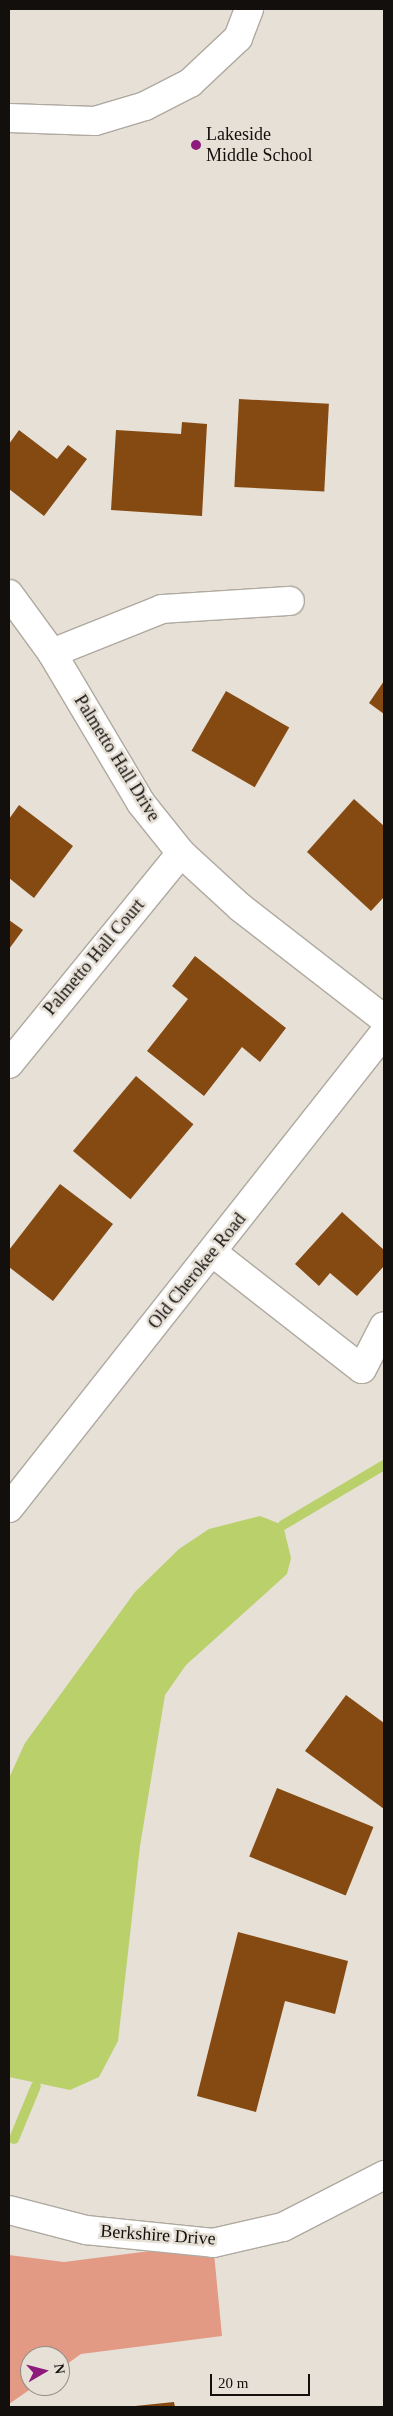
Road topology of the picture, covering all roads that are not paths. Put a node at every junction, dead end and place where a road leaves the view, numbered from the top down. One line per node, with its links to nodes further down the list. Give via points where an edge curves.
1 (249, 9): 2 (street, via 238,38 196,77 145,106 95,121)
2 (9, 118)
3 (9, 594): 5 (street, Palmetto Hall Drive)
4 (290, 601): 5 (street, via 162,609)
5 (52, 653): 6 (street, Palmetto Hall Drive, via 142,803)
6 (181, 853): 7 (street, Palmetto Hall Drive, via 241,908); 9 (street, Palmetto Hall Court)
7 (384, 1019)
8 (384, 1033): 10 (street, Old Cherokee Road)
9 (9, 1064)
10 (212, 1252): 11 (street, via 362,1369); 12 (street, Old Cherokee Road)
11 (384, 1326)
12 (9, 1508)
13 (384, 2174): 14 (street, Berkshire Drive, via 283,2227 213,2243 86,2230)
14 (9, 2210)

